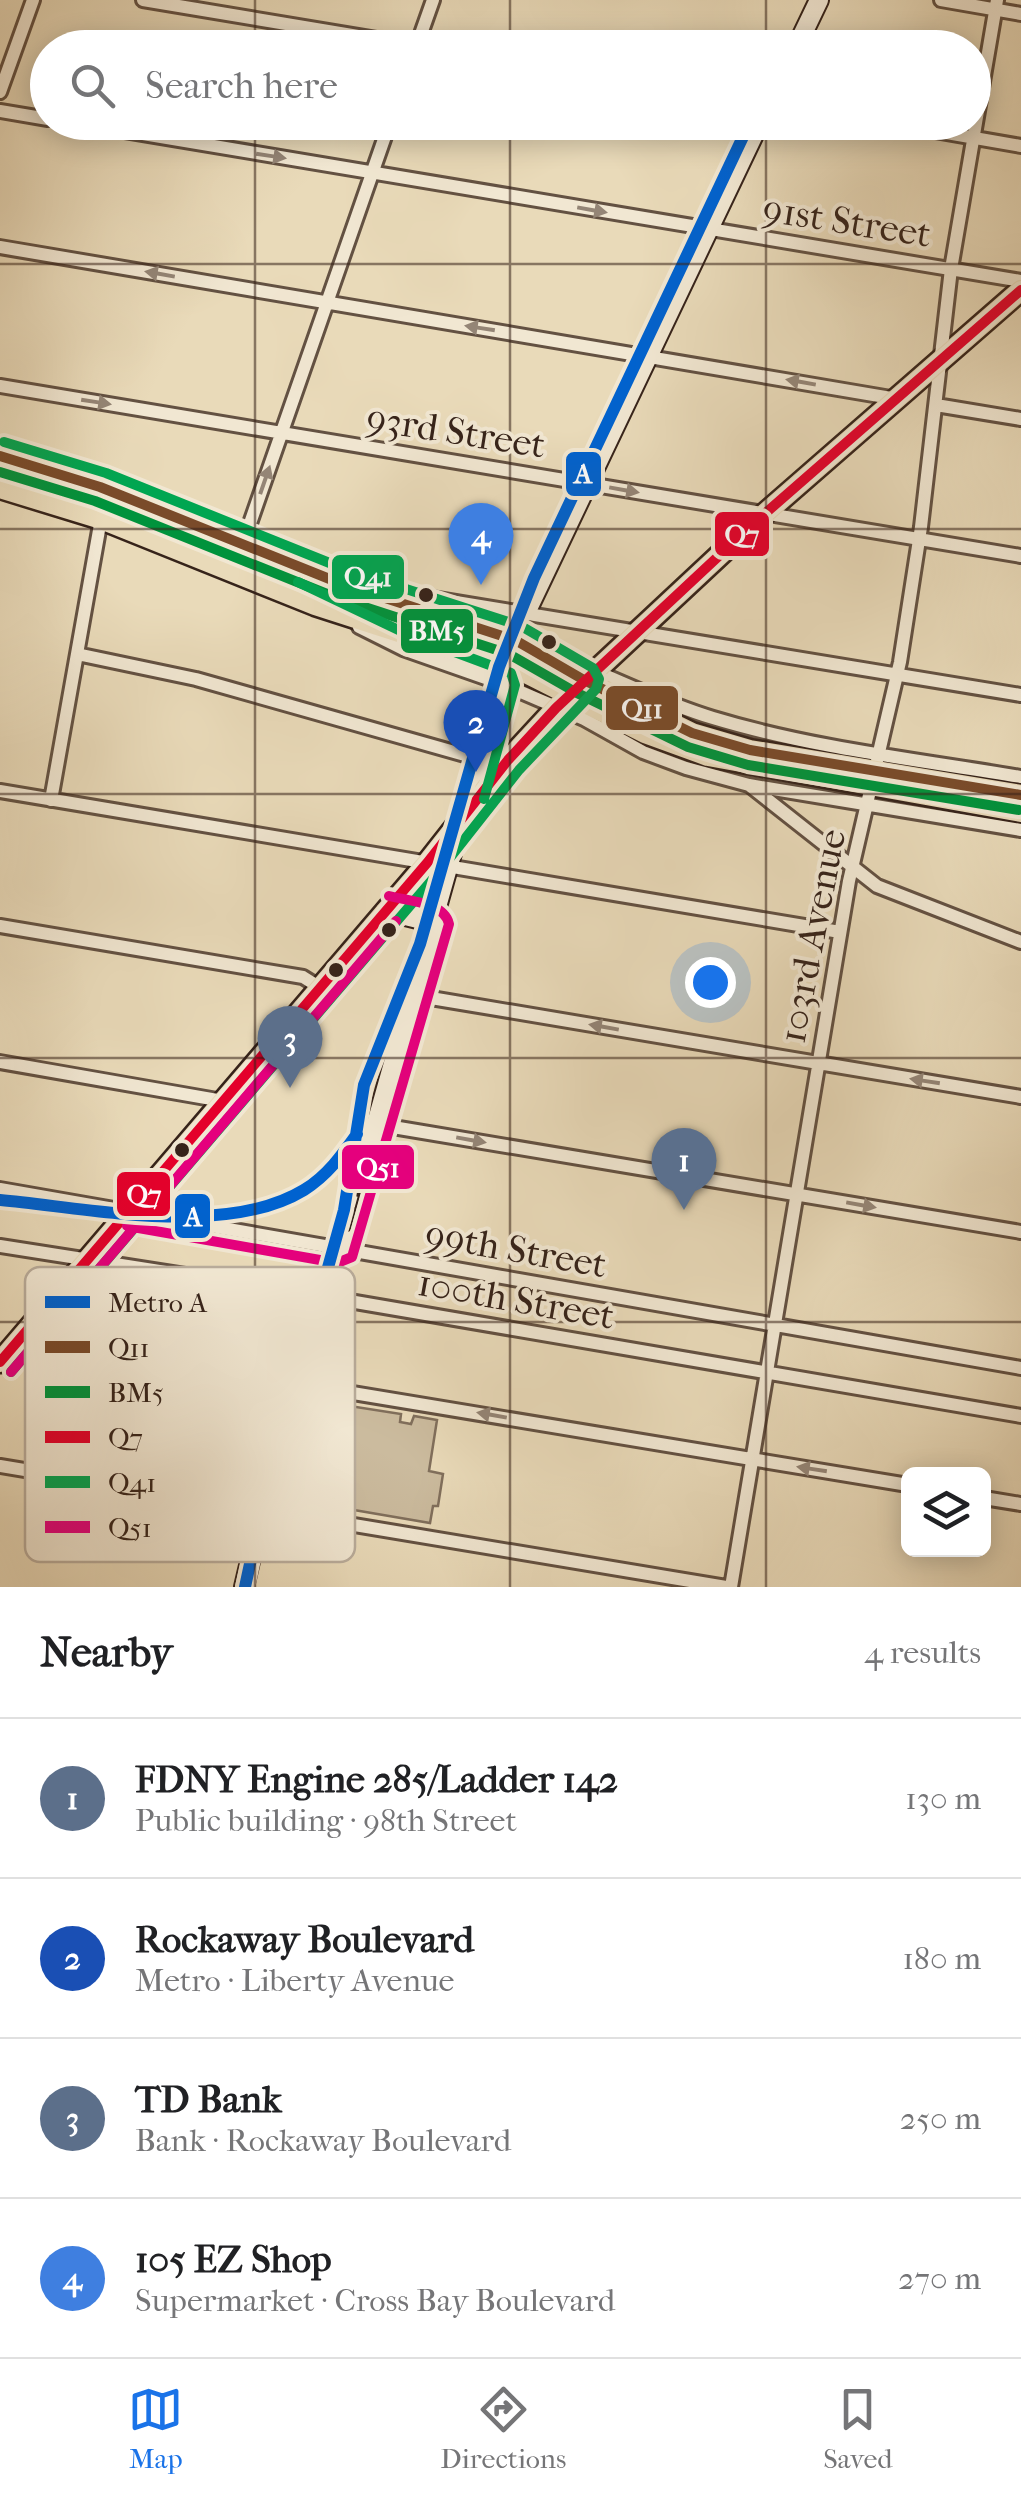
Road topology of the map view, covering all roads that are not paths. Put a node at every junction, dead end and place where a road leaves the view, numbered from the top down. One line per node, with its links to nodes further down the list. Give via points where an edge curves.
1 (33, 0): 12 (street)
2 (143, 0): 8 (street)
3 (432, 0): 9 (street)
4 (818, 0): 10 (street)
5 (940, 0): 6 (street)
6 (996, 5): 7 (street); 11 (street, 103rd Avenue)
7 (1021, 14)
8 (320, 30)
9 (425, 30)
10 (804, 30)
11 (991, 34)
12 (0, 92)
13 (0, 111): 14 (street)
14 (30, 115)
15 (180, 140): 21 (street, 91st Street, one-way to 21)
16 (384, 140): 21 (street)
17 (752, 140): 22 (street)
18 (973, 140): 24 (street, 103rd Avenue)
19 (985, 140): 20 (street)
20 (1021, 146)
21 (372, 172): 22 (street, 91st Street, one-way to 22); 27 (street)
22 (709, 230): 24 (street, 91st Street); 28 (street)
23 (0, 247): 27 (street, one-way to 23)
24 (952, 269): 25 (street, 91st Street); 29 (street, 103rd Avenue)
25 (1021, 280)
26 (1021, 290): 29 (main road)
27 (326, 303): 28 (street, one-way to 27); 34 (street)
28 (649, 355): 31 (street, one-way to 28); 36 (street)
29 (942, 360): 31 (main road); 32 (street, 103rd Avenue)
30 (0, 386): 34 (street, 93rd Street, one-way to 34)
31 (897, 399): 38 (main road)
32 (936, 404): 33 (street); 40 (street, 103rd Avenue)
33 (1021, 419)
34 (282, 432): 36 (street, 93rd Street); 41 (street, one-way to 34)
35 (0, 456): 41 (main road)
36 (588, 484): 38 (street, 93rd Street, one-way to 38); 46 (street)
37 (0, 488): 39 (main road)
38 (766, 514): 40 (street, 93rd Street); 47 (main road)
39 (101, 519): 43 (main road); 48 (street)
40 (920, 539): 42 (street, 93rd Street); 49 (street, 103rd Avenue)
41 (244, 543): 43 (street); 44 (main road)
42 (1021, 556)
43 (233, 572): 45 (main road)
44 (342, 584): 46 (street); 51 (main road, via 528,646)
45 (315, 605): 50 (street, via 404,649); 51 (main road)
46 (527, 612): 47 (street)
47 (638, 630): 49 (street); 51 (main road)
48 (77, 654): 53 (street, via 196,679); 59 (street)
49 (898, 674): 52 (street); 55 (street, 103rd Avenue)
50 (500, 683): 51 (street); 53 (street)
51 (576, 688): 55 (street, via 752,729); 55 (main road, via 645,733 708,756); 56 (street, via 663,760); 61 (main road)
52 (1021, 694)
53 (480, 758): 61 (street)
54 (1021, 777): 55 (street)
55 (874, 779): 56 (street); 58 (main road); 60 (main road); 62 (street); 65 (street, 103rd Avenue)
56 (749, 785): 65 (street)
57 (0, 791): 59 (street)
58 (1021, 794)
59 (51, 800): 63 (street)
60 (1021, 812)
61 (464, 814): 63 (main road); 64 (street)
62 (1021, 830)
63 (426, 863): 64 (street); 66 (main road)
64 (450, 867): 67 (street); 69 (street)
65 (852, 868): 69 (street, 103rd Avenue); 70 (street, via 897,896)
66 (385, 912): 67 (street); 71 (main road)
67 (434, 923): 72 (street)
68 (0, 926): 71 (street, via 303,977)
69 (840, 932): 74 (street, 103rd Avenue)
70 (1021, 942)
71 (319, 987): 76 (main road)
72 (413, 995): 74 (street, one-way to 72); 77 (street)
73 (0, 1062): 76 (street)
74 (818, 1063): 75 (street, one-way to 74); 79 (street, 103rd Avenue)
75 (1021, 1097)
76 (224, 1101): 80 (main road)
77 (375, 1124): 79 (street, one-way to 79); 83 (street)
78 (0, 1189): 80 (street, 99th Street)
79 (796, 1194): 81 (street, one-way to 81); 89 (street, 103rd Avenue)
80 (130, 1211): 83 (street, 99th Street); 84 (main road)
81 (1021, 1232)
82 (0, 1246): 84 (street, 100th Street)
83 (340, 1248): 87 (street); 89 (street, 99th Street)
84 (87, 1260): 85 (main road); 86 (street, 100th Street)
85 (81, 1267)
86 (132, 1267)
87 (335, 1267)
88 (355, 1302): 95 (street, 100th Street)
89 (774, 1324): 94 (street, 99th Street); 95 (street, 103rd Avenue)
90 (25, 1332): 91 (main road)
91 (20, 1338): 92 (street); 93 (main road)
92 (25, 1339)
93 (0, 1362)
94 (1021, 1368)
95 (766, 1373): 97 (street, 100th Street); 98 (street, 103rd Avenue)
96 (355, 1392): 98 (street, one-way to 96)
97 (1021, 1416)
98 (752, 1459): 101 (street, one-way to 98); 107 (street, 103rd Avenue)
99 (0, 1466): 100 (street)
100 (25, 1470)
101 (901, 1484)
102 (991, 1499): 103 (street)
103 (1021, 1504)
104 (355, 1525): 107 (street)
105 (250, 1562): 106 (street)
106 (244, 1587)
107 (728, 1587)

